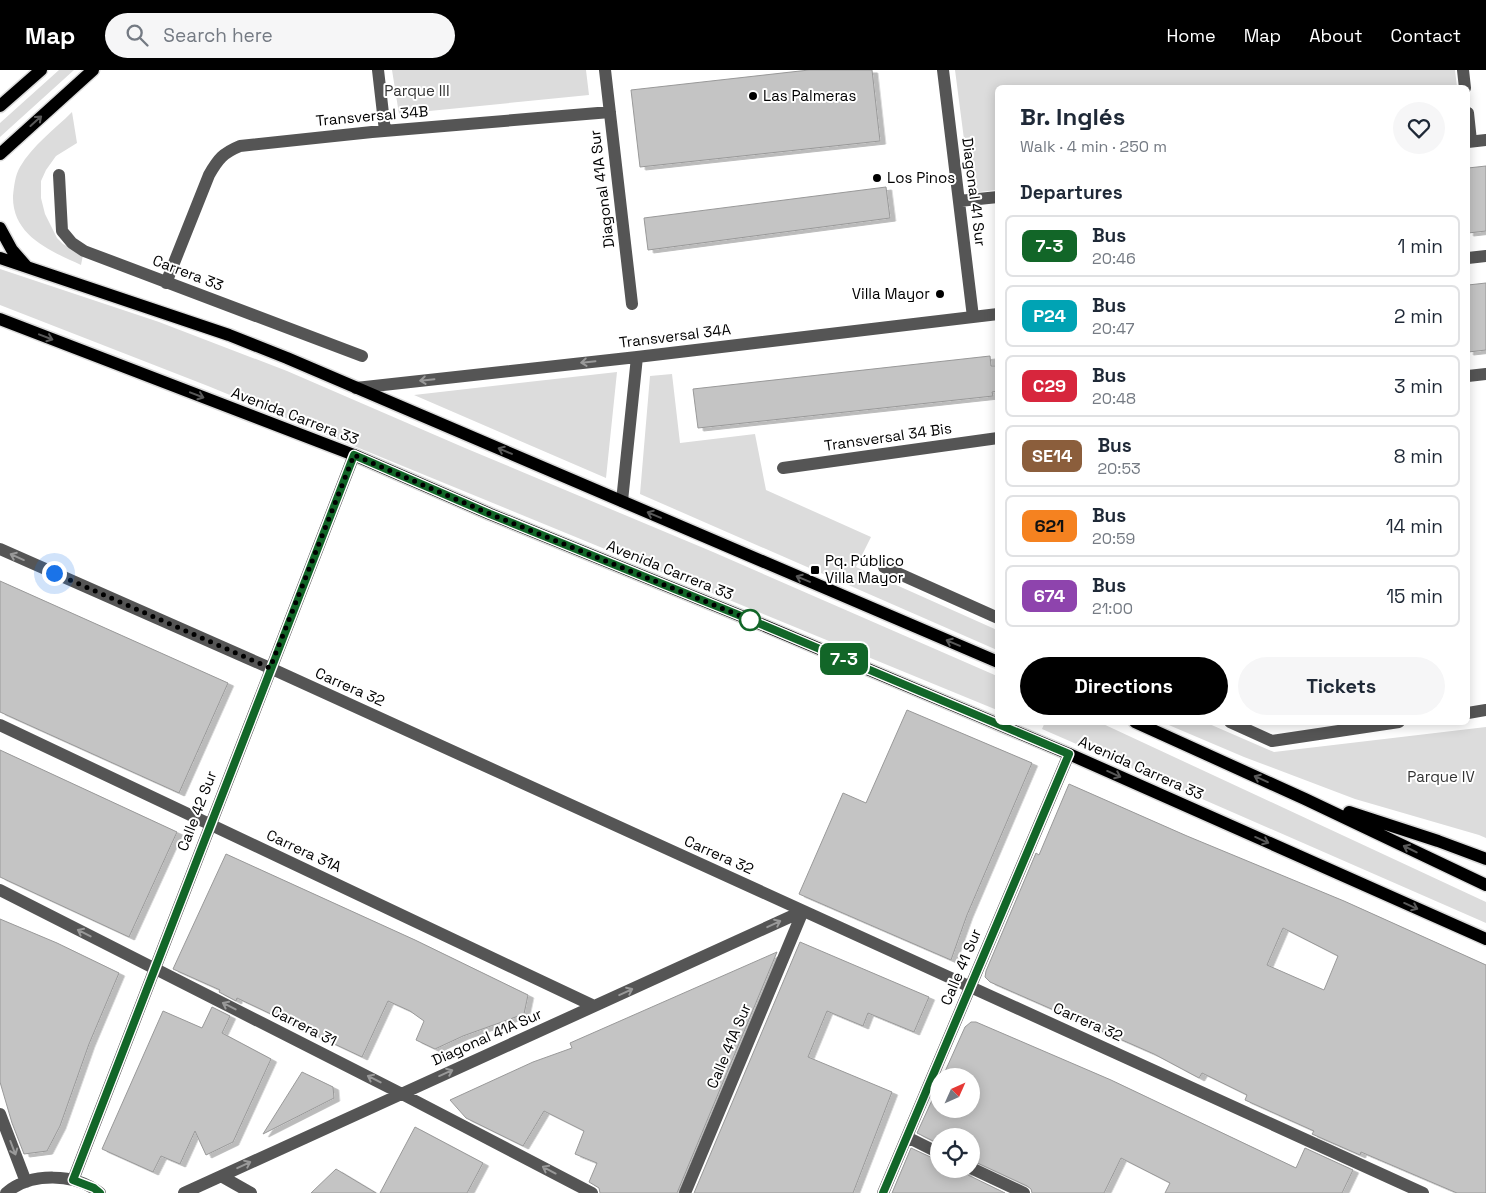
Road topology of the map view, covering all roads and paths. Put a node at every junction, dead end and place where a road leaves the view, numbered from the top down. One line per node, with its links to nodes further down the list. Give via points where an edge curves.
1 (41, 70): 8 (main road)
2 (93, 70): 13 (main road, one-way to 2)
3 (378, 70): 10 (street)
4 (605, 70): 9 (street, Diagonal 41A Sur)
5 (943, 70): 16 (street, Diagonal 41 Sur)
6 (1463, 70): 7 (street)
7 (1465, 85)
8 (0, 106)
9 (610, 112): 10 (street, Transversal 34B); 23 (street, Diagonal 41A Sur)
10 (385, 131): 22 (street, Transversal 34B, via 258,143 228,151 209,175)
11 (1486, 140): 12 (street)
12 (1470, 142)
13 (0, 154)
14 (59, 175): 22 (street, Carrera 33, via 62,231 72,243 84,251)
15 (995, 196): 16 (street)
16 (959, 201): 25 (street, Diagonal 41 Sur)
17 (0, 228): 21 (main road, via 12,250)
18 (1486, 256): 20 (street)
19 (0, 258): 21 (main road)
20 (1470, 258)
21 (28, 268): 31 (main road, via 229,335)
22 (166, 282): 27 (street, Carrera 33)
23 (632, 304)
24 (995, 314): 25 (street, Transversal 34A)
25 (973, 317): 28 (street, Transversal 34A)
26 (0, 319): 33 (main road, Avenida Carrera 33, one-way to 33)
27 (362, 356)
28 (637, 357): 31 (street, Transversal 34A, one-way to 31); 35 (street)
29 (1486, 374): 30 (street)
30 (1470, 376)
31 (356, 388): 35 (main road, one-way to 31)
32 (995, 438): 34 (street, Transversal 34 Bis)
33 (354, 455): 40 (street, Calle 42 Sur); 43 (main road, Avenida Carrera 33)
34 (783, 468)
35 (622, 501): 39 (main road, one-way to 35)
36 (0, 549): 40 (street, Carrera 32, one-way to 36)
37 (884, 568): 38 (street)
38 (995, 617)
39 (995, 661)
40 (270, 668): 51 (street, Calle 42 Sur); 55 (street, Carrera 32)
41 (1486, 710): 42 (street)
42 (1470, 712)
43 (995, 723)
44 (0, 725): 51 (street, Carrera 31A)
45 (1000, 725): 49 (main road, Avenida Carrera 33)
46 (1142, 725): 50 (main road, one-way to 46)
47 (1237, 725): 48 (street, via 1272,741)
48 (1379, 725)
49 (1069, 754): 56 (main road, Avenida Carrera 33, one-way to 56); 58 (street, Calle 41 Sur)
50 (1305, 799): 52 (main road); 53 (main road, one-way to 50)
51 (210, 825): 57 (street, Calle 42 Sur); 59 (street, Carrera 31A)
52 (1486, 859)
53 (1486, 885)
54 (0, 890): 57 (street, Carrera 31, one-way to 54)
55 (803, 911): 58 (street, Carrera 32); 59 (street, Diagonal 41A Sur, one-way to 55); 73 (street, Calle 41A Sur)
56 (1486, 939)
57 (154, 969): 60 (street, Carrera 31, one-way to 57); 66 (street, Calle 42 Sur)
58 (970, 987): 62 (street, Calle 41 Sur); 76 (street, Carrera 32)
59 (594, 1006): 60 (street, Diagonal 41A Sur, one-way to 59)
60 (402, 1094): 65 (street, Diagonal 41A Sur, one-way to 60); 72 (street, Carrera 31, one-way to 60)
61 (0, 1114): 67 (street, one-way to 67)
62 (907, 1138): 63 (street); 74 (street, Calle 41 Sur)
63 (930, 1148)
64 (980, 1172): 75 (street)
65 (221, 1176): 70 (street, Diagonal 41A Sur); 71 (street)
66 (73, 1180): 67 (street, via 49,1177); 69 (street)
67 (26, 1182): 68 (street)
68 (6, 1193)
69 (100, 1193)
70 (184, 1193)
71 (251, 1193)
72 (592, 1193)
73 (685, 1193)
74 (883, 1193)
75 (1024, 1193)
76 (1423, 1193)

